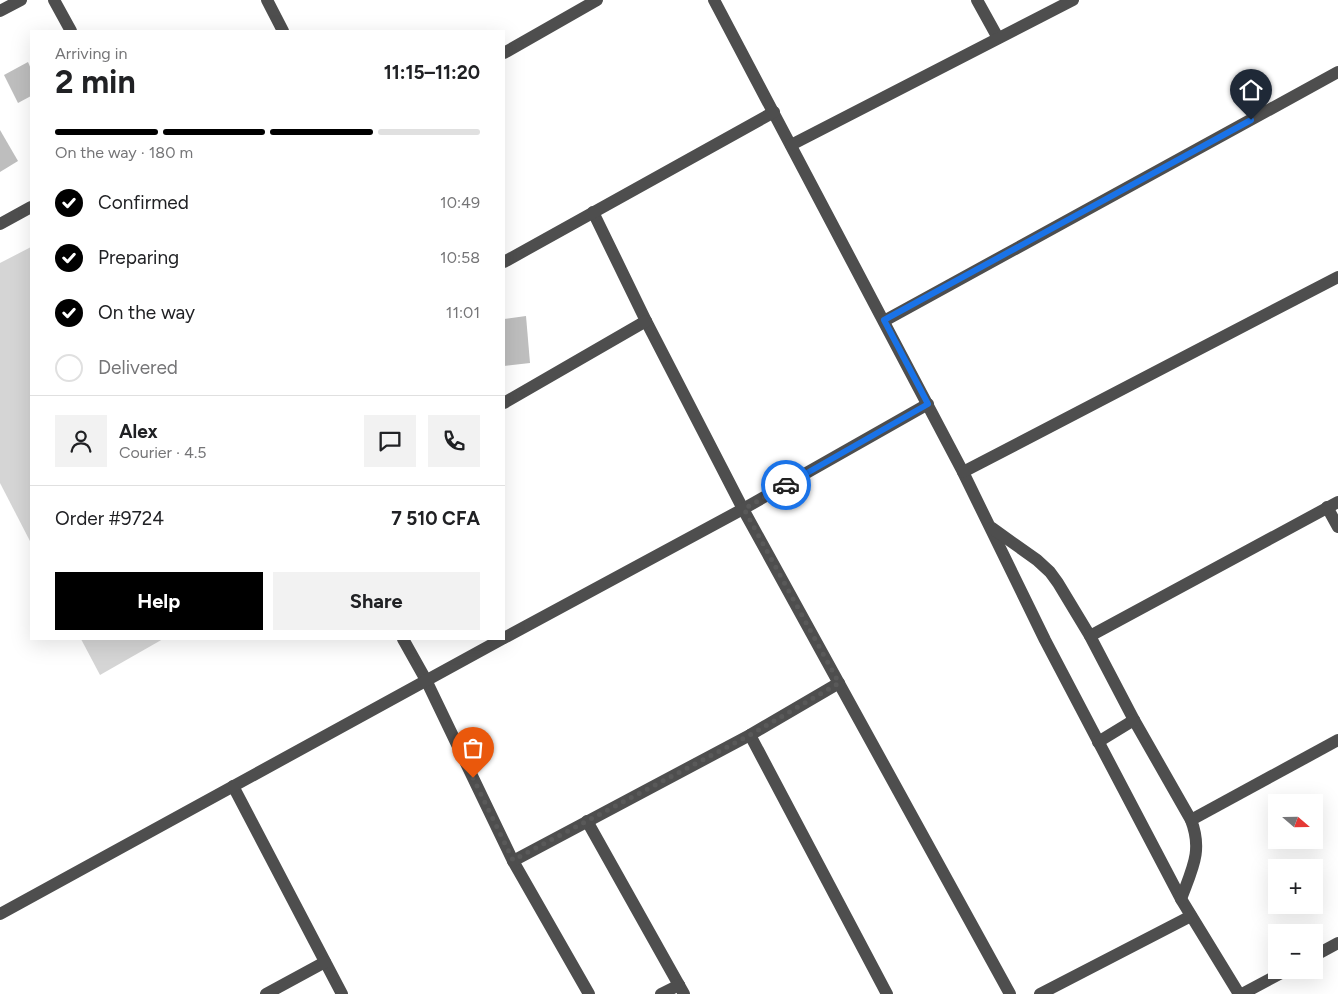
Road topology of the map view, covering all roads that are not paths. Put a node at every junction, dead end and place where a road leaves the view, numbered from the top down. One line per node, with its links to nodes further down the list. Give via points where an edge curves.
1 (21, 0): 8 (street)
2 (54, 0): 9 (street)
3 (266, 0): 10 (street)
4 (597, 0): 12 (street)
5 (714, 0): 14 (street)
6 (977, 0): 11 (street)
7 (1073, 0): 11 (street)
8 (0, 11)
9 (70, 30)
10 (282, 30)
11 (998, 38): 15 (street)
12 (505, 52)
13 (1338, 72): 21 (street)
14 (774, 112): 15 (street); 17 (street)
15 (791, 145): 21 (street)
16 (30, 208): 18 (street)
17 (593, 212): 19 (street); 22 (street)
18 (0, 224)
19 (505, 261)
20 (1338, 277): 25 (street)
21 (884, 320): 24 (street)
22 (646, 322): 23 (street); 27 (street)
23 (505, 402)
24 (928, 404): 25 (street); 27 (street)
25 (963, 472): 28 (street)
26 (1333, 504): 29 (street); 30 (street)
27 (744, 509): 31 (street); 35 (street)
28 (990, 526): 30 (street, via 1050,572); 39 (street)
29 (1338, 527)
30 (1090, 636): 36 (street)
31 (505, 637)
32 (404, 640): 34 (street)
33 (499, 640): 34 (street)
34 (426, 680): 40 (street); 43 (street)
35 (839, 683): 37 (street); 57 (street)
36 (1134, 720): 39 (street); 41 (street)
37 (750, 735): 42 (street); 56 (street)
38 (1338, 740): 41 (street)
39 (1098, 742): 44 (street)
40 (233, 786): 45 (street); 49 (street)
41 (1191, 820): 44 (street, via 1197,843 1195,862)
42 (587, 821): 43 (street); 51 (street)
43 (513, 860): 54 (street)
44 (1181, 899): 46 (street)
45 (0, 914)
46 (1191, 916): 58 (street); 59 (street)
47 (1338, 943): 48 (street)
48 (1323, 951)
49 (325, 962): 52 (street); 53 (street)
50 (1269, 979): 59 (street)
51 (682, 990): 55 (street)
52 (266, 994)
53 (342, 994)
54 (589, 994)
55 (661, 994)
56 (886, 994)
57 (1010, 994)
58 (1040, 994)
59 (1240, 994)

